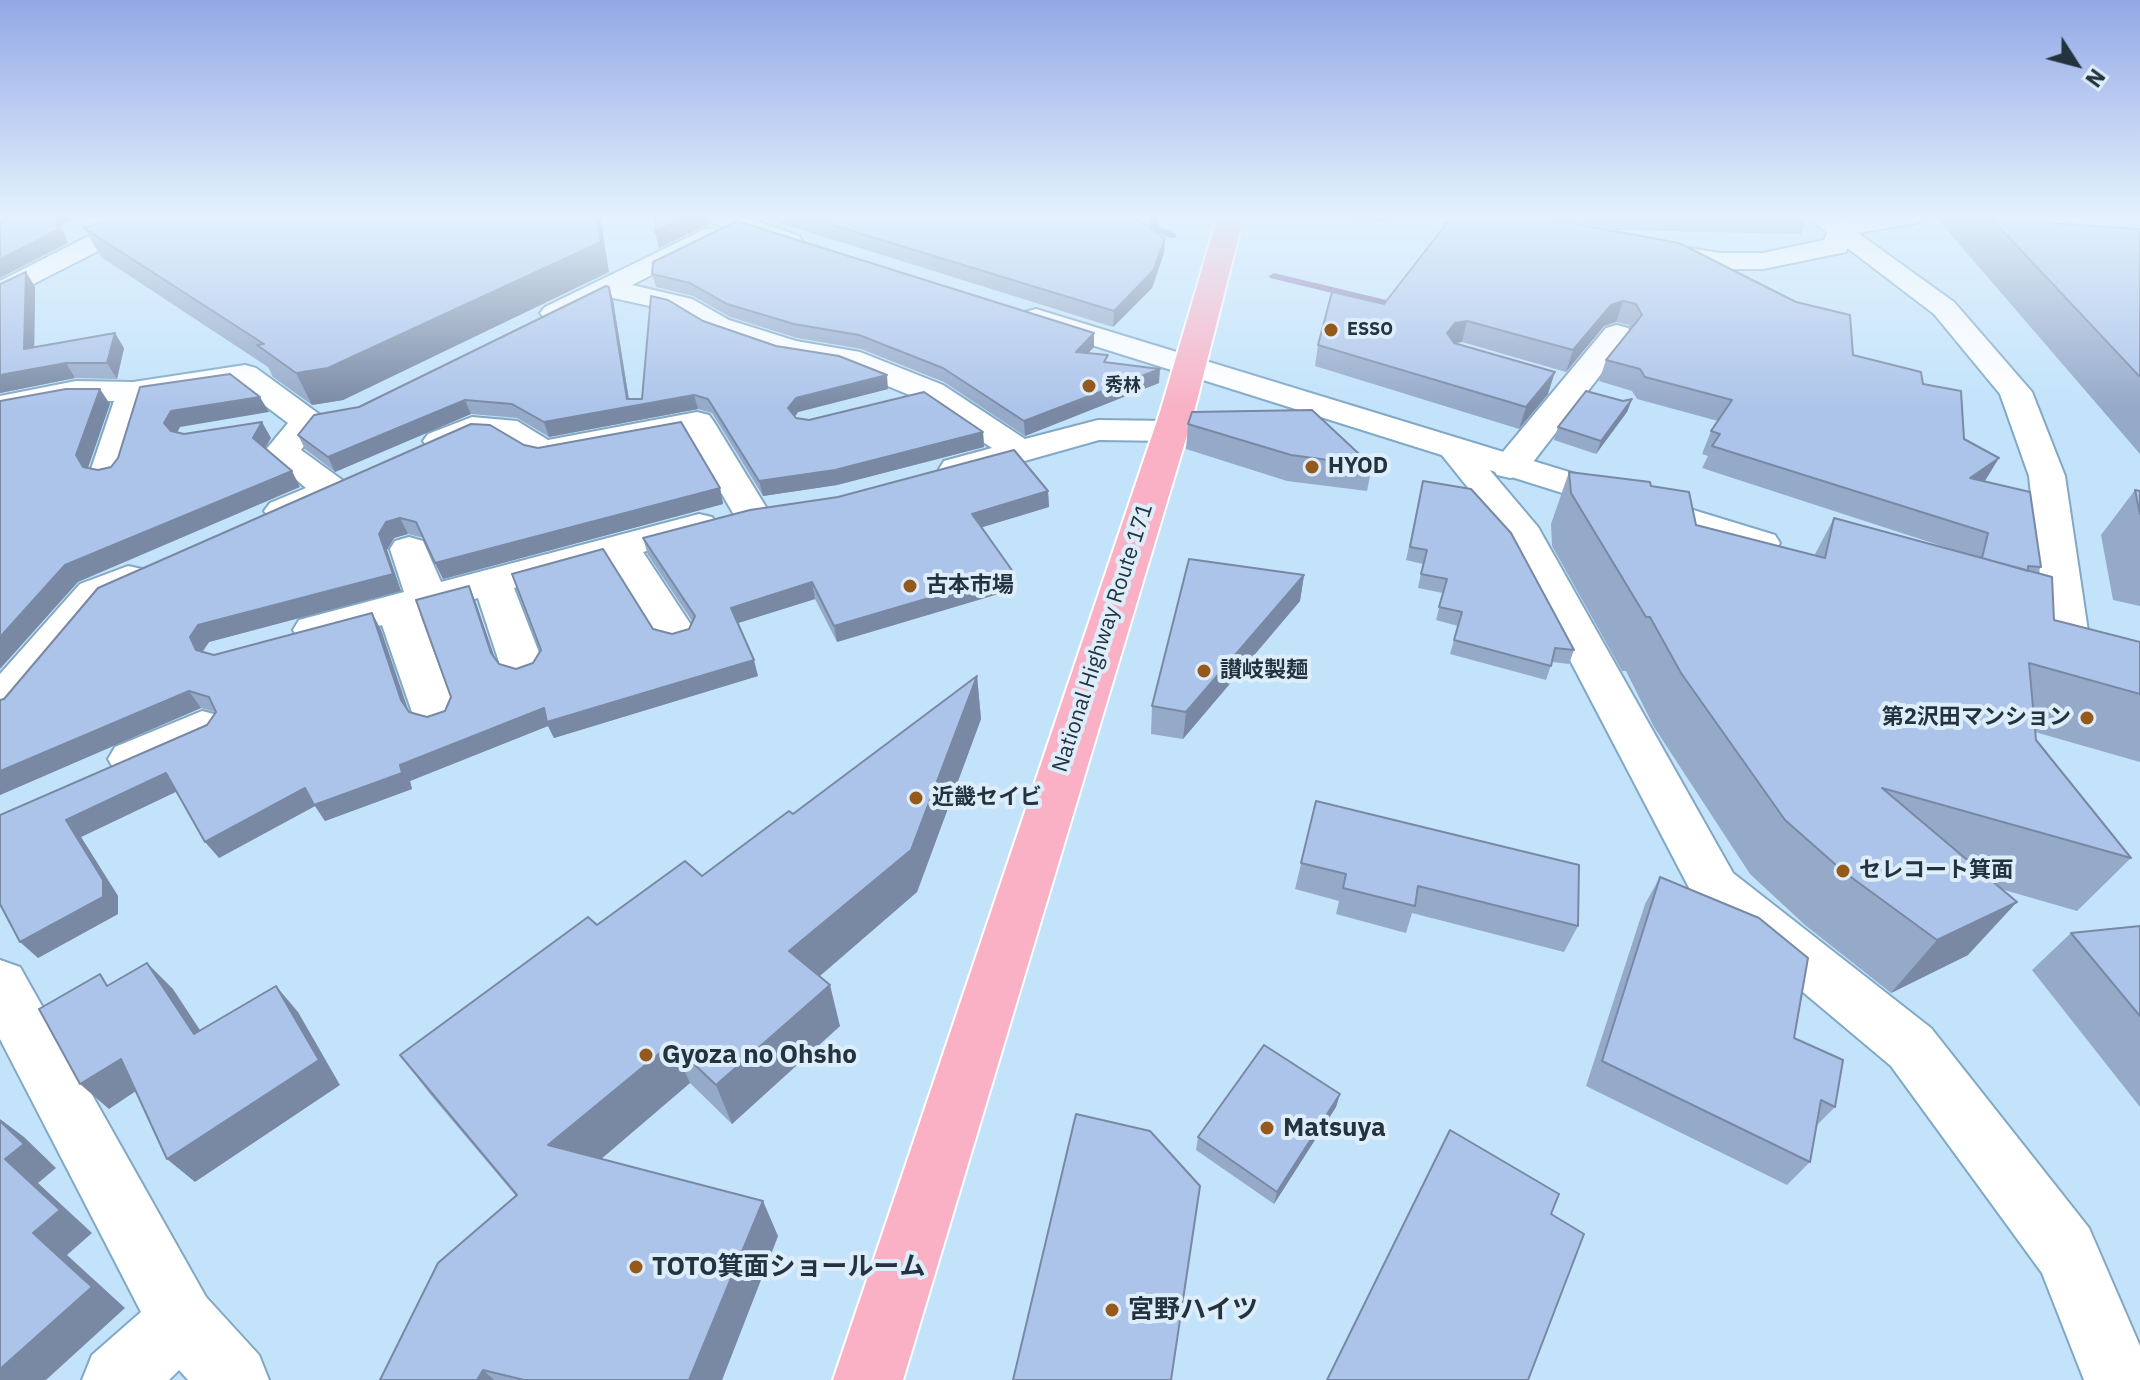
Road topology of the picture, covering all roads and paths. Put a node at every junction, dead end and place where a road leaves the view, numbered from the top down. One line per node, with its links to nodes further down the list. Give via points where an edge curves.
1 (25, 279): 6 (street)
2 (621, 279): 5 (street)
3 (1213, 279): 10 (highway, National Highway Route 171)
4 (1905, 279): 31 (street, via 1944,308 2016,392 2047,476)
5 (608, 287): 8 (street); 12 (street, via 682,305 718,326 791,350 849,359)
6 (0, 292)
7 (1000, 307): 10 (street)
8 (523, 329)
9 (1617, 334): 21 (street)
10 (1189, 367): 17 (highway, National Highway Route 171); 18 (street)
11 (133, 392): 14 (street, via 76,391); 15 (street, via 245,375); 22 (street)
12 (931, 392): 13 (street); 20 (street)
13 (886, 403)
14 (0, 406)
15 (322, 418): 16 (street); 24 (street, via 281,452 346,484)
16 (262, 424)
17 (1170, 431): 20 (street, via 1098,430); 43 (highway, National Highway Route 171)
18 (1454, 449): 21 (street); 44 (street, via 1519,527 1715,888 1911,1047 2066,1251)
19 (416, 452): 25 (street, via 472,427 505,428 543,451 697,422 765,510)
20 (1022, 453): 23 (street)
21 (1510, 467): 27 (street)
22 (108, 472)
23 (916, 480)
24 (248, 527)
25 (620, 547): 29 (street); 32 (street)
26 (409, 549): 30 (street)
27 (1797, 554)
28 (164, 563): 35 (street, via 94,593)
29 (492, 582): 30 (street); 34 (street)
30 (412, 603): 33 (street); 36 (street)
31 (2066, 631)
32 (676, 634)
33 (283, 639)
34 (523, 668)
35 (0, 703)
36 (435, 715)
37 (202, 727): 38 (street)
38 (86, 779)
39 (0, 984): 40 (street)
40 (182, 1321): 41 (street); 42 (street)
41 (117, 1380)
42 (234, 1380)
43 (868, 1380)
44 (2119, 1380)

